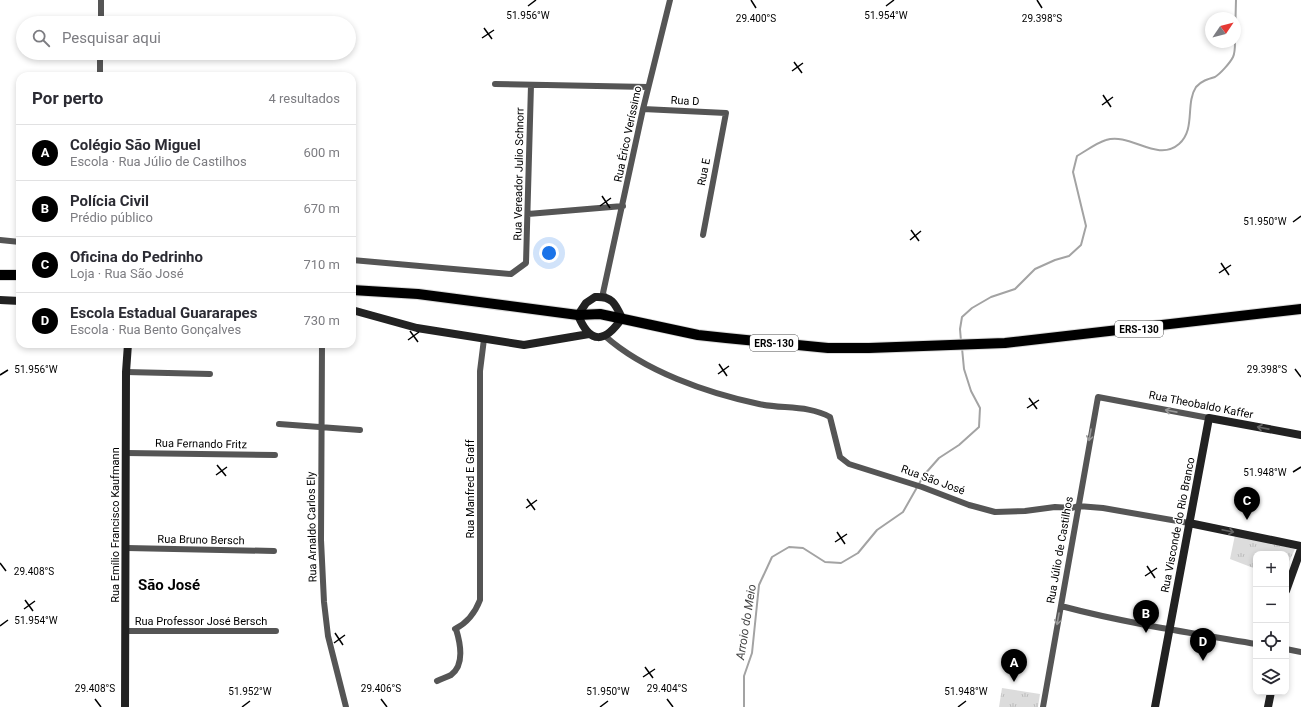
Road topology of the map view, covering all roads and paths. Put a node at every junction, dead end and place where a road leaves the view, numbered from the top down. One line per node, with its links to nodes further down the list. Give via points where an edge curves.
1 (101, 0): 3 (street)
2 (670, 0): 8 (street, Rua Érico Veríssimo)
3 (101, 16)
4 (100, 60): 5 (street)
5 (100, 72)
6 (496, 84): 7 (street)
7 (531, 85): 8 (street); 12 (street, Rua Vereador Julio Schnorr)
8 (648, 87): 9 (street, Rua Érico Veríssimo)
9 (643, 109): 10 (street, Rua D); 11 (street, Rua Érico Veríssimo)
10 (726, 113): 13 (street, Rua E)
11 (623, 206): 12 (street); 20 (street, Rua Érico Veríssimo, via 603,293)
12 (528, 214): 16 (street, Rua Vereador Julio Schnorr, via 526,263 511,274)
13 (703, 235)
14 (0, 240): 15 (street)
15 (16, 242)
16 (356, 260)
17 (0, 275): 18 (main road)
18 (16, 275)
19 (356, 290): 25 (main road, ERS-130, via 418,294)
20 (605, 297): 25 (street, via 595,297 586,303); 26 (street, via 616,304)
21 (0, 300): 22 (street)
22 (16, 301)
23 (1301, 309): 26 (main road, ERS-130, via 1118,331 988,344 927,347 828,348 740,340 698,335)
24 (356, 311): 29 (street, via 417,328)
25 (578, 315): 26 (main road, ERS-130, via 600,314); 27 (street)
26 (622, 318): 28 (street, via 611,333)
27 (589, 334): 28 (street); 29 (street, via 524,345)
28 (605, 336): 42 (street, Rua São José, via 638,360 667,375 703,388 760,404 820,411 830,418 840,457 849,464 995,512 1025,512)
29 (484, 339): 56 (street, Rua Manfred E Graff, via 480,370 480,600 468,620 456,629 460,649 457,668 452,674)
30 (128, 348): 32 (street, Rua Emílio Francisco Kaufmann)
31 (322, 348): 37 (street, Rua Arnaldo Carlos Ely)
32 (126, 372): 33 (street); 40 (street, Rua Emílio Francisco Kaufmann)
33 (210, 374)
34 (1098, 397): 35 (street, Rua Theobaldo Kaffer, one-way to 34); 42 (street, Rua Júlio de Castilhos, one-way to 42)
35 (1209, 418): 39 (street, Rua Theobaldo Kaffer, one-way to 35); 43 (street, Rua Visconde do Rio Branco)
36 (279, 424): 37 (street)
37 (322, 427): 38 (street); 59 (street, Rua Arnaldo Carlos Ely, via 321,540 324,602 328,636)
38 (360, 430)
39 (1301, 435)
40 (126, 453): 41 (street, Rua Fernando Fritz); 45 (street, Rua Emílio Francisco Kaufmann)
41 (275, 455)
42 (1078, 506): 43 (street, Rua São José); 49 (street, Rua Júlio de Castilhos)
43 (1189, 523): 44 (street, Rua São José, one-way to 44); 50 (street, Rua Visconde do Rio Branco)
44 (1301, 546)
45 (127, 548): 47 (street, Rua Bruno Bersch); 51 (street, Rua Emílio Francisco Kaufmann)
46 (1301, 549): 48 (street)
47 (274, 551)
48 (1287, 587)
49 (1061, 606): 50 (street); 60 (street, Rua Júlio de Castilhos, one-way to 60)
50 (1170, 629): 53 (street); 61 (street, Rua Visconde do Rio Branco)
51 (126, 631): 52 (street, Rua Professor José Bersch); 58 (street, Rua Emílio Francisco Kaufmann)
52 (276, 631)
53 (1253, 643)
54 (1289, 650): 55 (street)
55 (1301, 652)
56 (437, 682)
57 (1270, 695): 62 (street)
58 (125, 707)
59 (346, 707)
60 (1043, 707)
61 (1155, 707)
62 (1268, 707)

